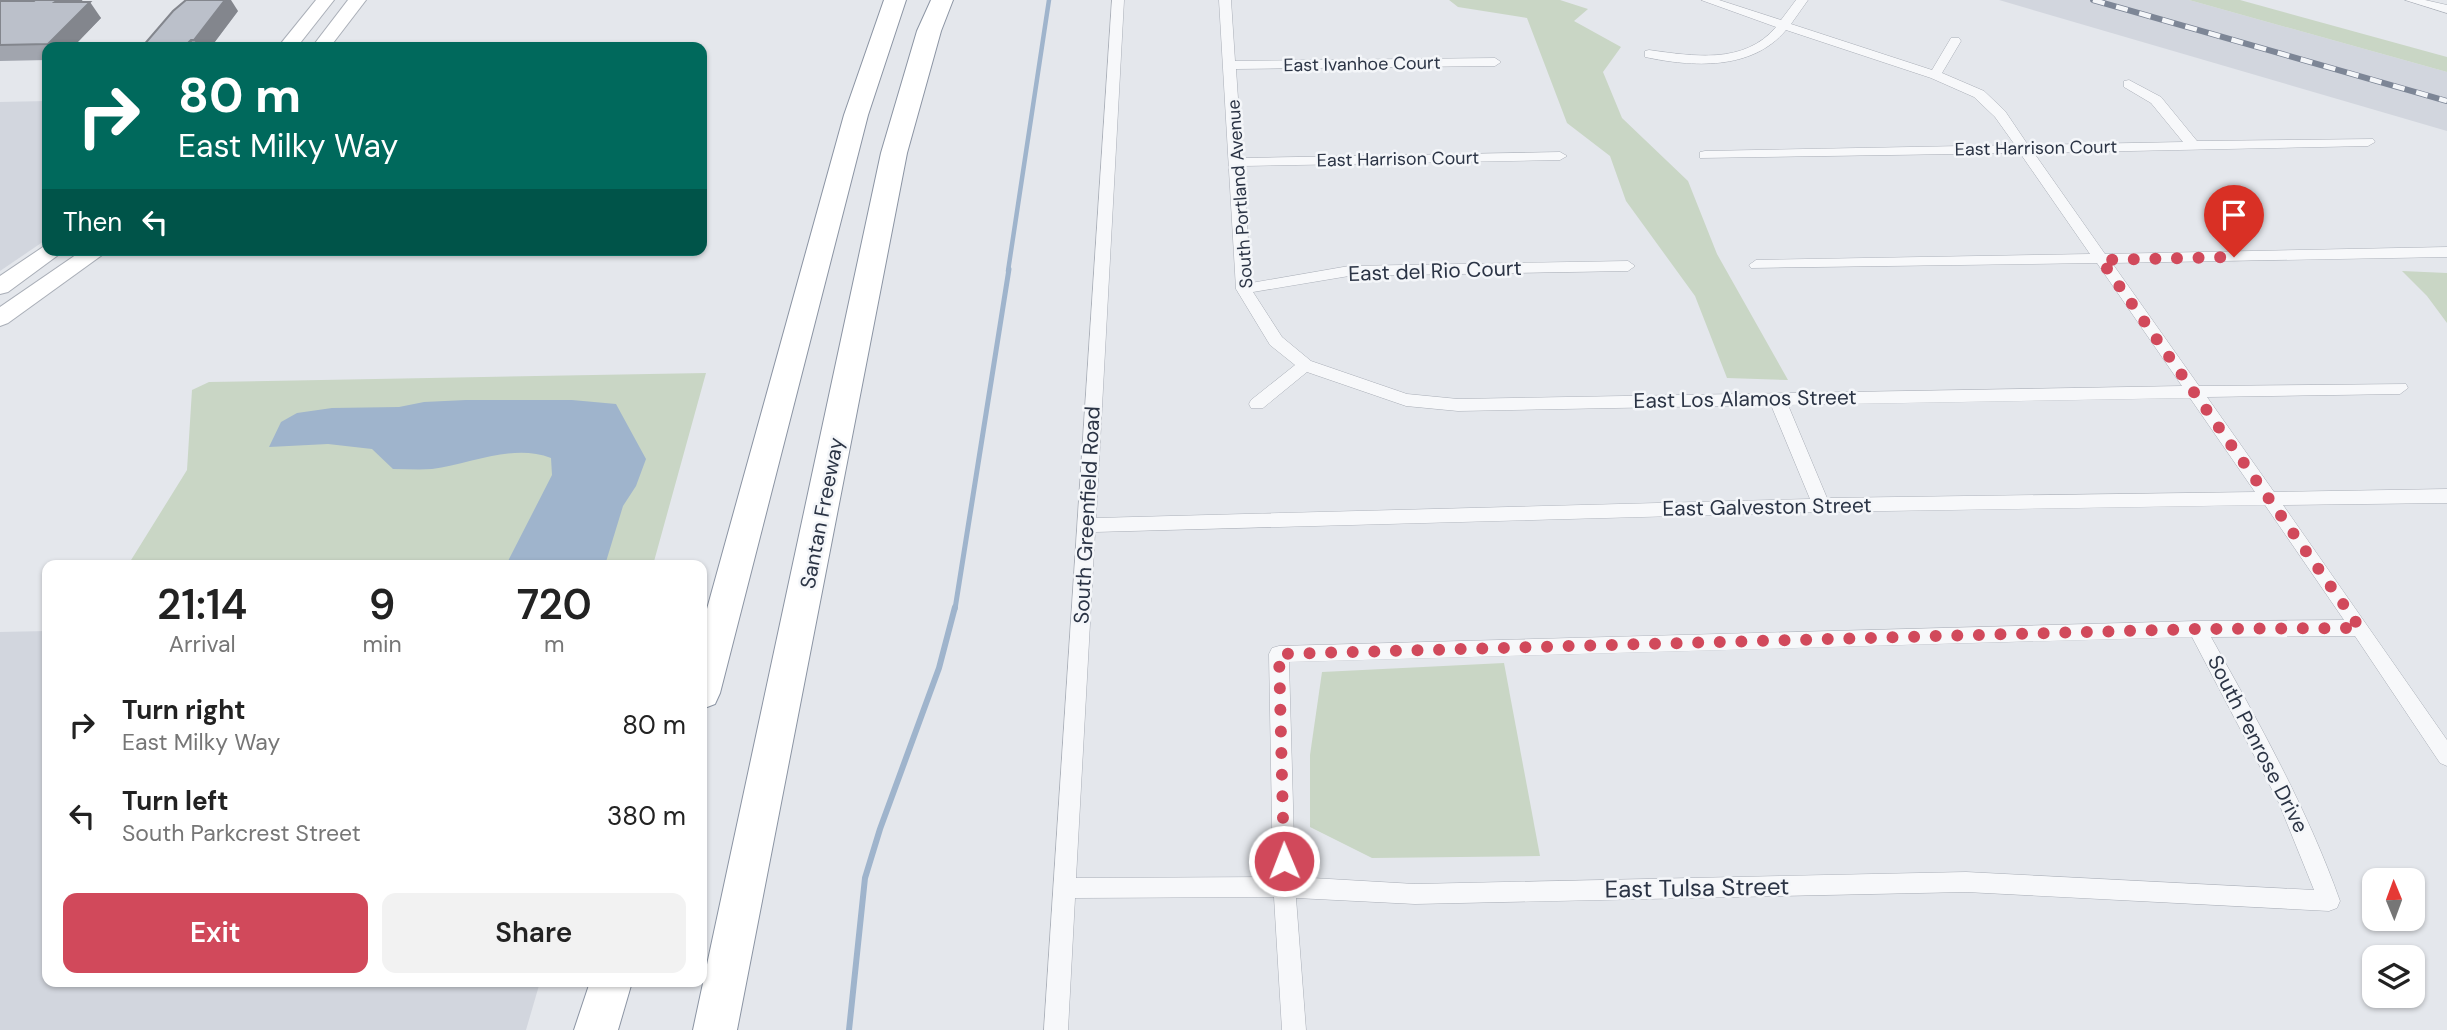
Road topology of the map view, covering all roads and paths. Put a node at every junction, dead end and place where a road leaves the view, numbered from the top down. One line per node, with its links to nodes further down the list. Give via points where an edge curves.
1 (325, 0): 13 (main road)
2 (356, 0): 14 (main road)
3 (895, 0): 46 (highway, via 856,116)
4 (942, 0): 55 (highway, Santan Freeway, via 894,153)
5 (1118, 0): 43 (street, South Greenfield Road)
6 (1225, 0): 17 (street, South Portland Avenue)
7 (1707, 0): 11 (street)
8 (1802, 0): 11 (street)
9 (2411, 0): 10 (street)
10 (2447, 9)
11 (1783, 25): 15 (street, via 1759,49 1737,57); 18 (street)
12 (1955, 41): 18 (street)
13 (291, 42)
14 (325, 42)
15 (1649, 54)
16 (1495, 62): 17 (street, East Ivanhoe Court)
17 (1230, 65): 25 (street, South Portland Avenue)
18 (1935, 75): 22 (street, via 1979,94 2000,114)
19 (2129, 84): 21 (street, via 2156,100)
20 (2368, 142): 21 (street, East Harrison Court)
21 (2193, 145): 22 (street, East Harrison Court)
22 (2022, 148): 23 (street, East Harrison Court); 29 (street)
23 (1705, 155)
24 (1560, 156): 25 (street, East Harrison Court)
25 (1237, 162): 33 (street, South Portland Avenue)
26 (2447, 252): 29 (street)
27 (45, 256): 32 (main road)
28 (89, 256): 34 (main road)
29 (2101, 260): 30 (street); 37 (street)
30 (1756, 264)
31 (1628, 266): 33 (street, East del Rio Court, via 1349,271)
32 (0, 287)
33 (1244, 289): 35 (street, South Portland Avenue, via 1276,341)
34 (6, 309)
35 (1305, 365): 38 (street, East Los Alamos Street, via 1406,400 1458,405); 39 (street)
36 (2400, 387): 37 (street, East Los Alamos Street)
37 (2192, 390): 38 (street, East Los Alamos Street); 41 (street)
38 (1777, 399): 42 (street)
39 (1257, 404)
40 (2447, 496): 41 (street, East Galveston Street)
41 (2269, 498): 42 (street, East Galveston Street); 44 (street)
42 (1821, 505): 43 (street, East Galveston Street)
43 (1087, 525): 49 (street, South Greenfield Road)
44 (2360, 628): 45 (street); 47 (street)
45 (2197, 629): 48 (street, via 1279,654); 50 (street, South Penrose Drive, via 2292,802)
46 (707, 674)
47 (2447, 757)
48 (1284, 887): 49 (street, East Tulsa Street); 50 (street, East Tulsa Street, via 1415,894 1966,882); 57 (street)
49 (1065, 888): 56 (street, South Greenfield Road)
50 (2329, 901)
51 (609, 987): 53 (highway)
52 (628, 987): 54 (highway)
53 (596, 1030)
54 (617, 1030)
55 (715, 1030)
56 (1056, 1030)
57 (1294, 1030)

